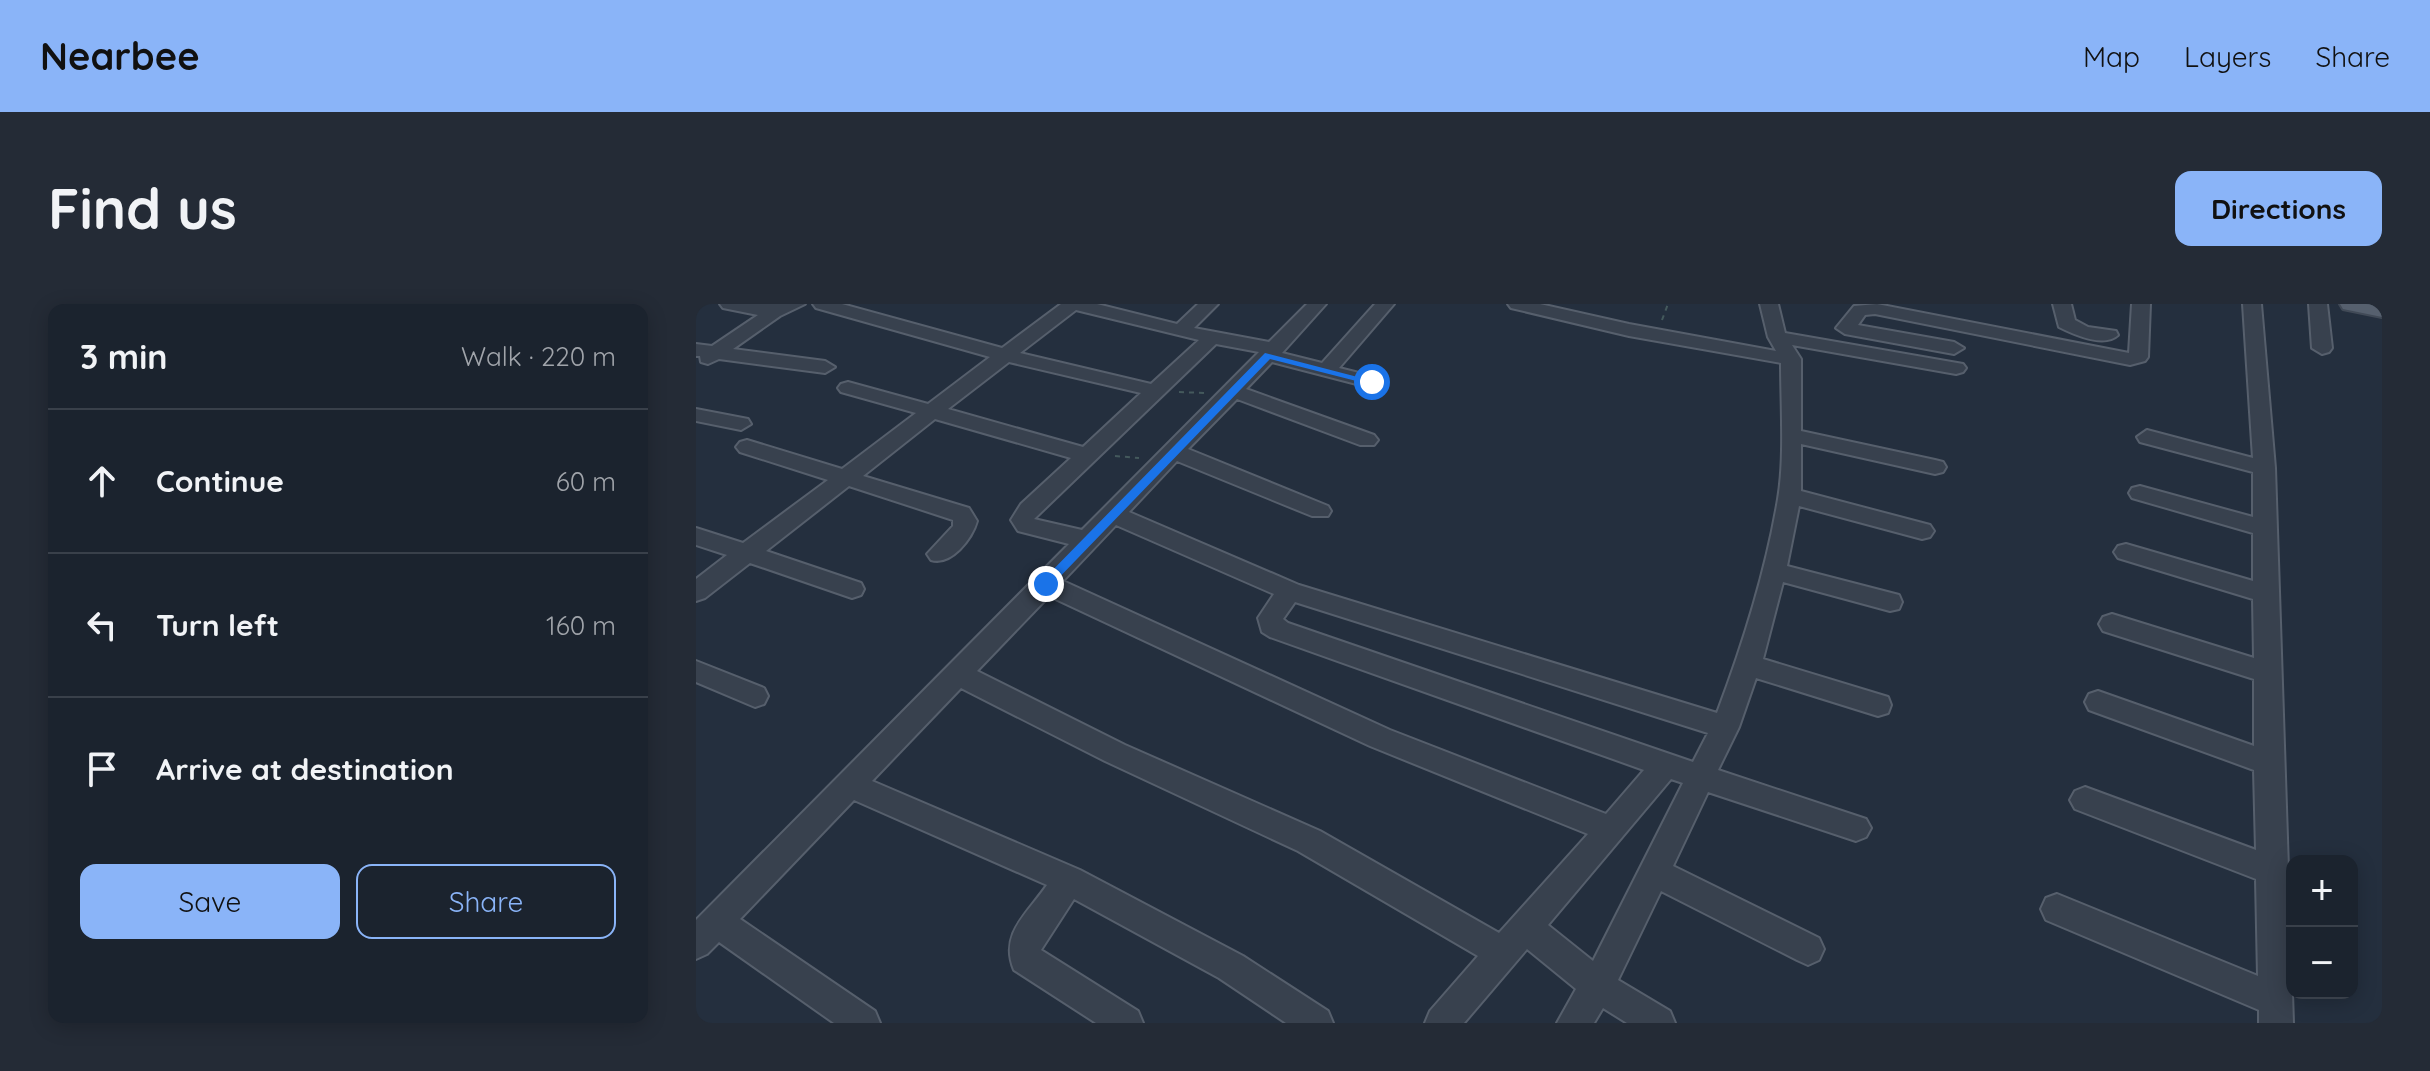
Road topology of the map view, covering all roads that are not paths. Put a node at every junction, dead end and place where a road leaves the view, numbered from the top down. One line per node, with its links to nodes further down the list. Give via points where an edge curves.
1 (729, 304): 18 (street)
2 (796, 304): 18 (street)
3 (822, 304): 28 (street)
4 (1073, 304): 16 (street); 28 (street)
5 (1209, 304): 20 (street)
6 (1317, 304): 27 (street)
7 (1385, 304): 32 (street)
8 (1517, 304): 24 (street, via 1629,330)
9 (1769, 304): 24 (street)
10 (2062, 304): 21 (street, via 2066,323)
11 (2141, 304): 15 (street, via 2138,357 2122,360)
12 (2252, 304): 47 (street)
13 (2318, 304): 25 (street)
14 (2351, 304): 17 (main road)
15 (1865, 306): 19 (street)
16 (1120, 309): 20 (street)
17 (2382, 310)
18 (774, 312): 26 (street)
19 (1845, 328): 23 (street); 30 (street)
20 (1181, 330): 22 (street)
21 (2109, 335)
22 (1212, 338): 27 (street); 35 (street)
23 (1833, 344): 24 (street); 30 (street)
24 (1784, 348): 30 (street); 40 (street)
25 (2322, 348)
26 (706, 352): 29 (street); 31 (street)
27 (1272, 352): 32 (street); 36 (street)
28 (1005, 355): 35 (street); 37 (street)
29 (825, 367)
30 (1955, 367)
31 (696, 368)
32 (1325, 372): 33 (street)
33 (1372, 382)
34 (848, 388): 37 (street)
35 (1156, 391): 44 (street)
36 (1233, 392): 42 (street); 45 (street)
37 (933, 410): 44 (street); 48 (street)
38 (696, 415): 39 (street)
39 (741, 424)
40 (1789, 435): 46 (street); 50 (street)
41 (2147, 437): 47 (street)
42 (1367, 440)
43 (747, 447): 48 (street)
44 (1087, 455): 56 (street, via 1022,520)
45 (1171, 456): 51 (street); 52 (street)
46 (1935, 467)
47 (2264, 468): 53 (street)
48 (847, 476): 58 (street); 59 (street, via 961,514 966,521 963,530)
49 (2140, 493): 53 (street)
50 (1790, 496): 54 (street); 60 (street)
51 (1320, 511)
52 (1114, 515): 56 (street); 63 (street)
53 (2263, 528): 65 (street)
54 (1922, 531)
55 (696, 536): 58 (street)
56 (1088, 540): 61 (street)
57 (2126, 552): 65 (street)
58 (747, 553): 62 (street); 64 (street)
59 (939, 554)
60 (1774, 571): 66 (street); 68 (street)
61 (1046, 584): 71 (street); 82 (street, via 1380,738)
62 (852, 589)
63 (1290, 591): 75 (street); 77 (street, via 1270,618 1279,630)
64 (696, 592)
65 (2267, 594): 70 (street)
66 (1890, 602)
67 (2112, 624): 70 (street)
68 (1748, 665): 74 (street); 75 (street)
69 (696, 671): 72 (street)
70 (2267, 673): 76 (street)
71 (958, 674): 79 (street); 90 (street, via 1309,841)
72 (755, 696)
73 (2098, 702): 76 (street)
74 (1878, 705)
75 (1725, 727): 78 (street)
76 (2268, 763): 83 (street)
77 (1665, 765): 78 (street); 82 (street)
78 (1702, 775): 81 (street); 84 (street)
79 (850, 785): 85 (street); 88 (street)
80 (2085, 800): 83 (street)
81 (1856, 828)
82 (1612, 830): 87 (street)
83 (2273, 871): 92 (street)
84 (1654, 872): 89 (street); 91 (street)
85 (1069, 880): 94 (street, via 1024,944 1026,959); 95 (street, via 1231,967)
86 (2057, 909): 92 (street)
87 (1526, 928): 90 (street); 91 (street)
88 (707, 933): 93 (street)
89 (1808, 949)
90 (1502, 952): 96 (street)
91 (1598, 986): 97 (street); 98 (street)
92 (2276, 1011)
93 (863, 1023)
94 (1126, 1023)
95 (1316, 1023)
96 (1442, 1023)
97 (1574, 1023)
98 (1658, 1023)

